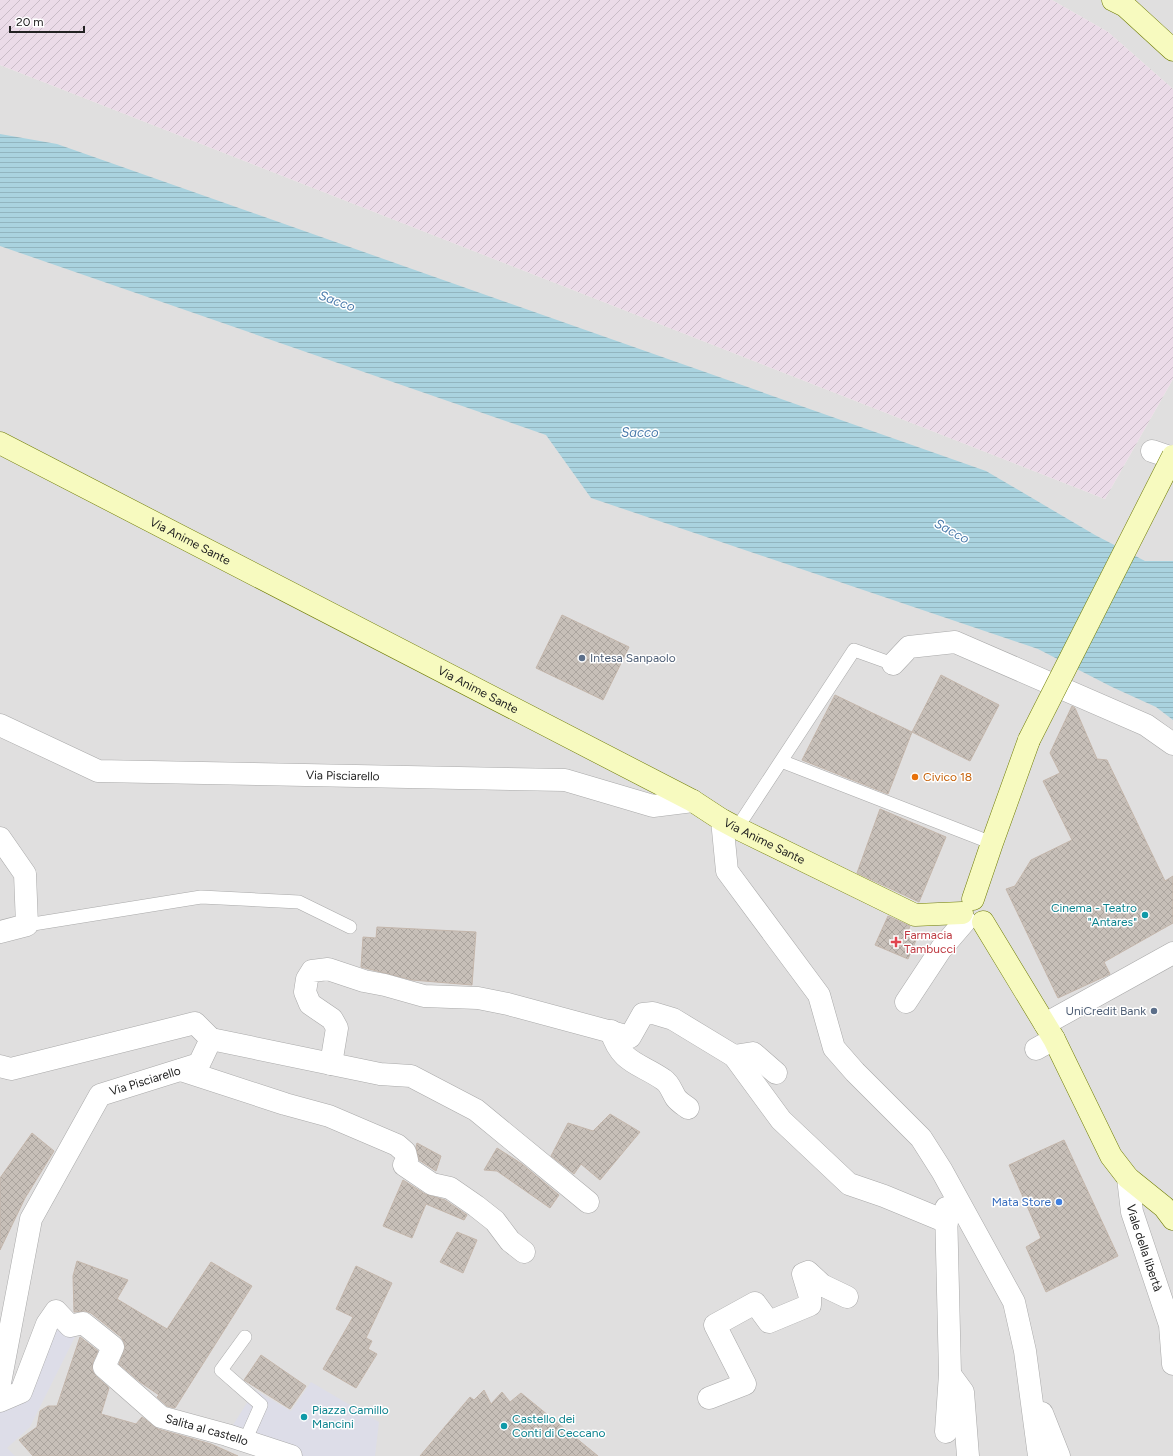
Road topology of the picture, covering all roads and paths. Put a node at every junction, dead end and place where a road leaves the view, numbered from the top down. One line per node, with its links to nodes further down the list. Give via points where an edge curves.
1 (1113, 0): 2 (main road, via 1125,6)
2 (1173, 50)
3 (0, 443): 10 (main road, Via Anime Sante)
4 (1152, 451): 5 (street)
5 (1173, 457): 13 (main road, bridge, via 1029,740)
6 (893, 664): 8 (street, via 909,647 955,642 1146,725); 9 (lane, via 854,650)
7 (0, 725): 10 (street, Via Pisciarello, via 98,771 565,780 653,806)
8 (1173, 744)
9 (781, 760): 11 (lane); 13 (lane)
10 (693, 801): 11 (main road, Via Anime Sante)
11 (729, 824): 14 (main road, Via Anime Sante, via 915,914); 29 (street, via 728,871 819,995 834,1048 854,1072 921,1138)
12 (0, 838): 15 (street, via 25,874)
13 (992, 843): 14 (main road)
14 (971, 914): 19 (street, via 941,949); 21 (main road)
15 (27, 925): 16 (lane, via 201,897 299,902); 17 (street)
16 (350, 927)
17 (0, 932)
18 (1173, 953): 21 (street)
19 (906, 1002)
20 (611, 1031): 23 (street, via 630,1037 644,1014 653,1013 672,1020); 24 (street, via 508,1004 478,998 424,996 328,969 312,971 307,979 305,992 310,1004 332,1019 338,1028); 28 (street, via 620,1051 628,1059 665,1081 676,1098)
21 (1045, 1037): 30 (main road, via 1111,1156)
22 (211, 1039): 24 (street); 25 (street, via 195,1023 11,1069); 26 (street, Via Pisciarello, via 199,1064)
23 (734, 1056): 27 (street, via 753,1053); 33 (street, via 781,1120 849,1184)
24 (330, 1064): 31 (street, via 380,1074 410,1076 476,1110)
25 (0, 1066)
26 (181, 1070): 34 (street, via 330,1116 397,1145 405,1152 407,1160 404,1165 432,1184 450,1188 476,1206 495,1221 510,1241); 39 (street, Via Pisciarello, via 100,1095 31,1219)
27 (776, 1073)
28 (688, 1108)
29 (942, 1171): 33 (street); 41 (street, via 1014,1302 1025,1351)
30 (1128, 1178): 32 (main road, via 1164,1207); 37 (street, Viale della libertà, via 1132,1212 1170,1325)
31 (588, 1202)
32 (1173, 1219)
33 (947, 1222): 38 (street)
34 (524, 1252)
35 (847, 1297): 40 (street, via 822,1286 808,1272 803,1274 810,1306 769,1322 755,1302 715,1325 745,1384)
36 (245, 1337): 44 (lane, via 222,1370 261,1405)
37 (1173, 1364)
38 (950, 1374): 43 (street); 46 (street, via 963,1392)
39 (0, 1383)
40 (710, 1398)
41 (1031, 1398): 47 (street); 48 (street, via 1040,1406)
42 (0, 1401): 44 (street, Salita al castello, via 21,1392 47,1324 56,1311 70,1326 82,1322 113,1348 104,1367 162,1417)
43 (946, 1432)
44 (245, 1440): 45 (street, Salita al castello)
45 (291, 1456)
46 (968, 1456)
47 (1039, 1456)
48 (1059, 1456)

